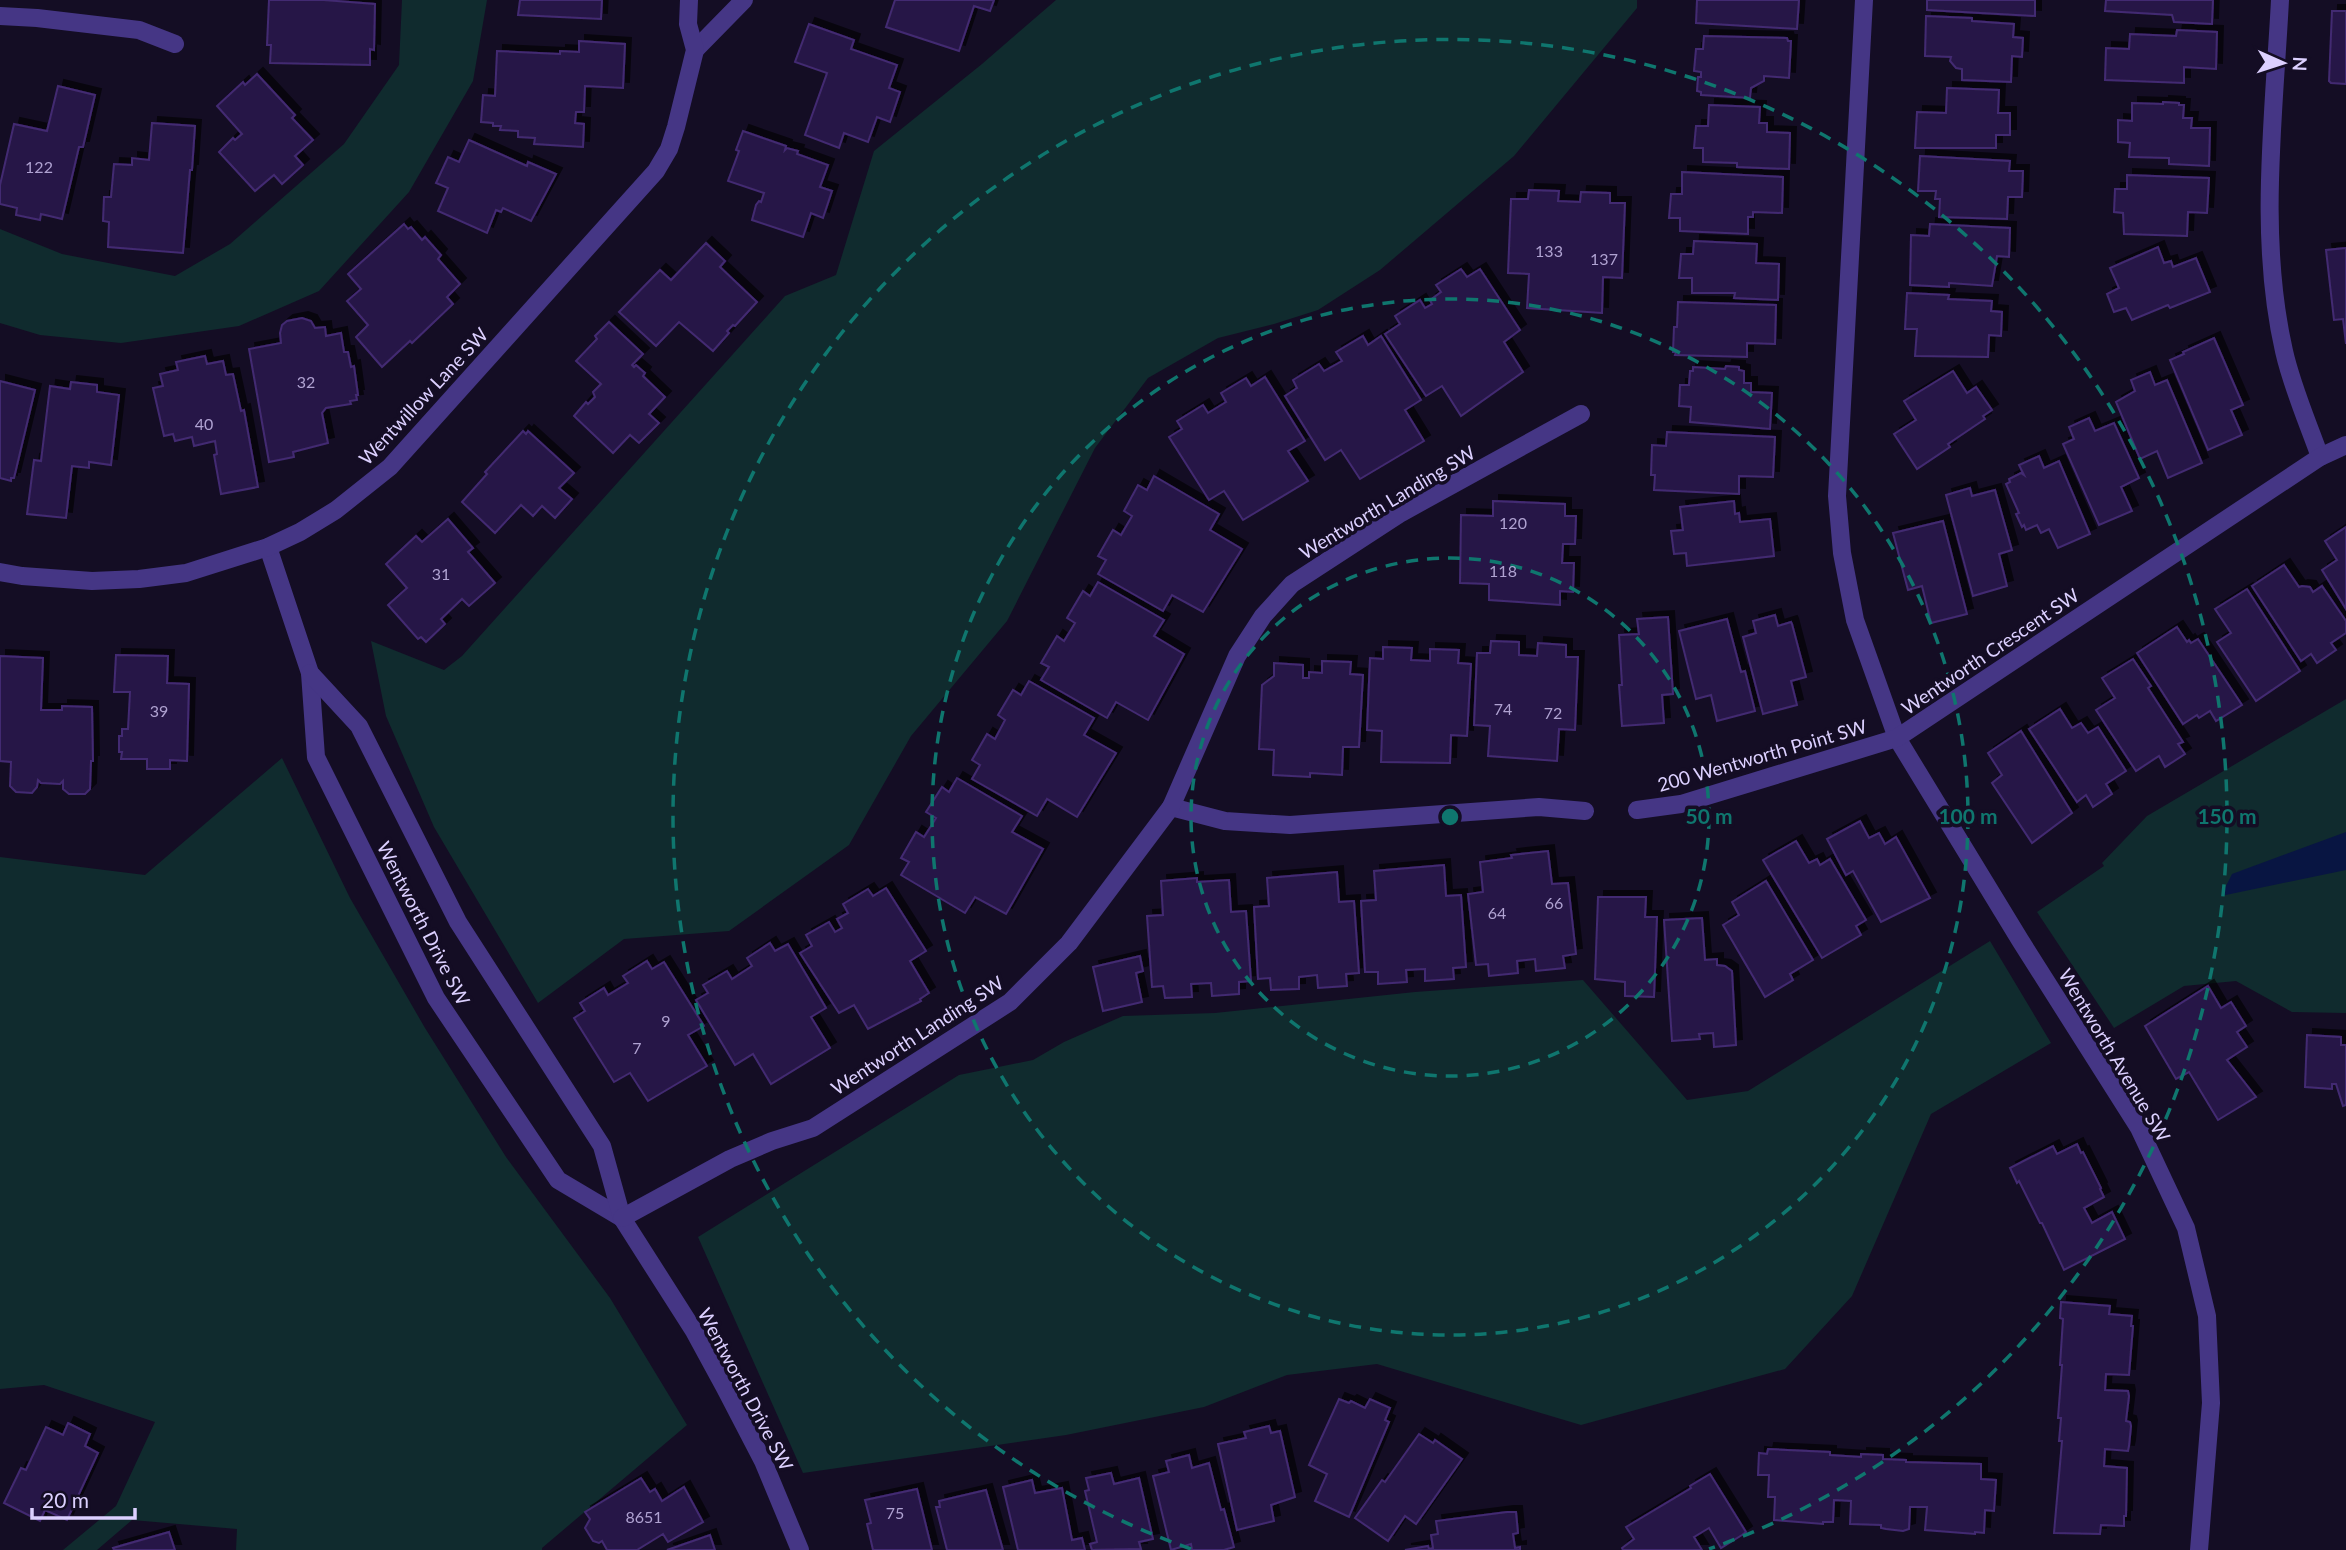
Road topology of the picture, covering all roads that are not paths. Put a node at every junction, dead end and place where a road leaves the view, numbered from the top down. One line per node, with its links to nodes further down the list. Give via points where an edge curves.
1 (688, 0): 7 (street, Wentwillow Lane SW)
2 (744, 0): 7 (street)
3 (1864, 0): 14 (street, Wentworth Crescent SW, via 1836,496 1855,620)
4 (2280, 0): 10 (street, via 2271,166 2274,286 2284,352)
5 (0, 16): 6 (street, via 139,30)
6 (175, 44)
7 (695, 50): 11 (street, Wentwillow Lane SW, via 677,127 656,171 390,467 336,510)
8 (1581, 414): 15 (street, Wentworth Landing SW, via 1401,513 1292,584 1263,616 1237,656)
9 (2346, 444): 10 (street, Wentworth Crescent SW)
10 (2320, 457): 14 (street, Wentworth Crescent SW)
11 (268, 547): 12 (street, Wentwillow Lane SW, via 186,573 139,579 92,581); 13 (street, Wentworth Drive SW)
12 (0, 572)
13 (310, 673): 18 (street, Wentworth Drive SW, via 359,726 458,922 602,1146); 18 (street, Wentworth Drive SW, via 316,757 436,998 558,1180)
14 (1897, 738): 16 (street, 200 Wentworth Point SW, via 1681,804); 20 (street, Wentworth Avenue SW, via 2139,1128 2186,1228 2207,1315 2211,1403)
15 (1171, 807): 17 (street, via 1225,821 1290,825 1539,807); 18 (street, Wentworth Landing SW, via 1069,943 1010,1002 813,1128 730,1159)
16 (1637, 810)
17 (1585, 811)
18 (622, 1218): 19 (street, Wentworth Drive SW, via 725,1388 763,1461)
19 (800, 1550)
20 (2199, 1550)

